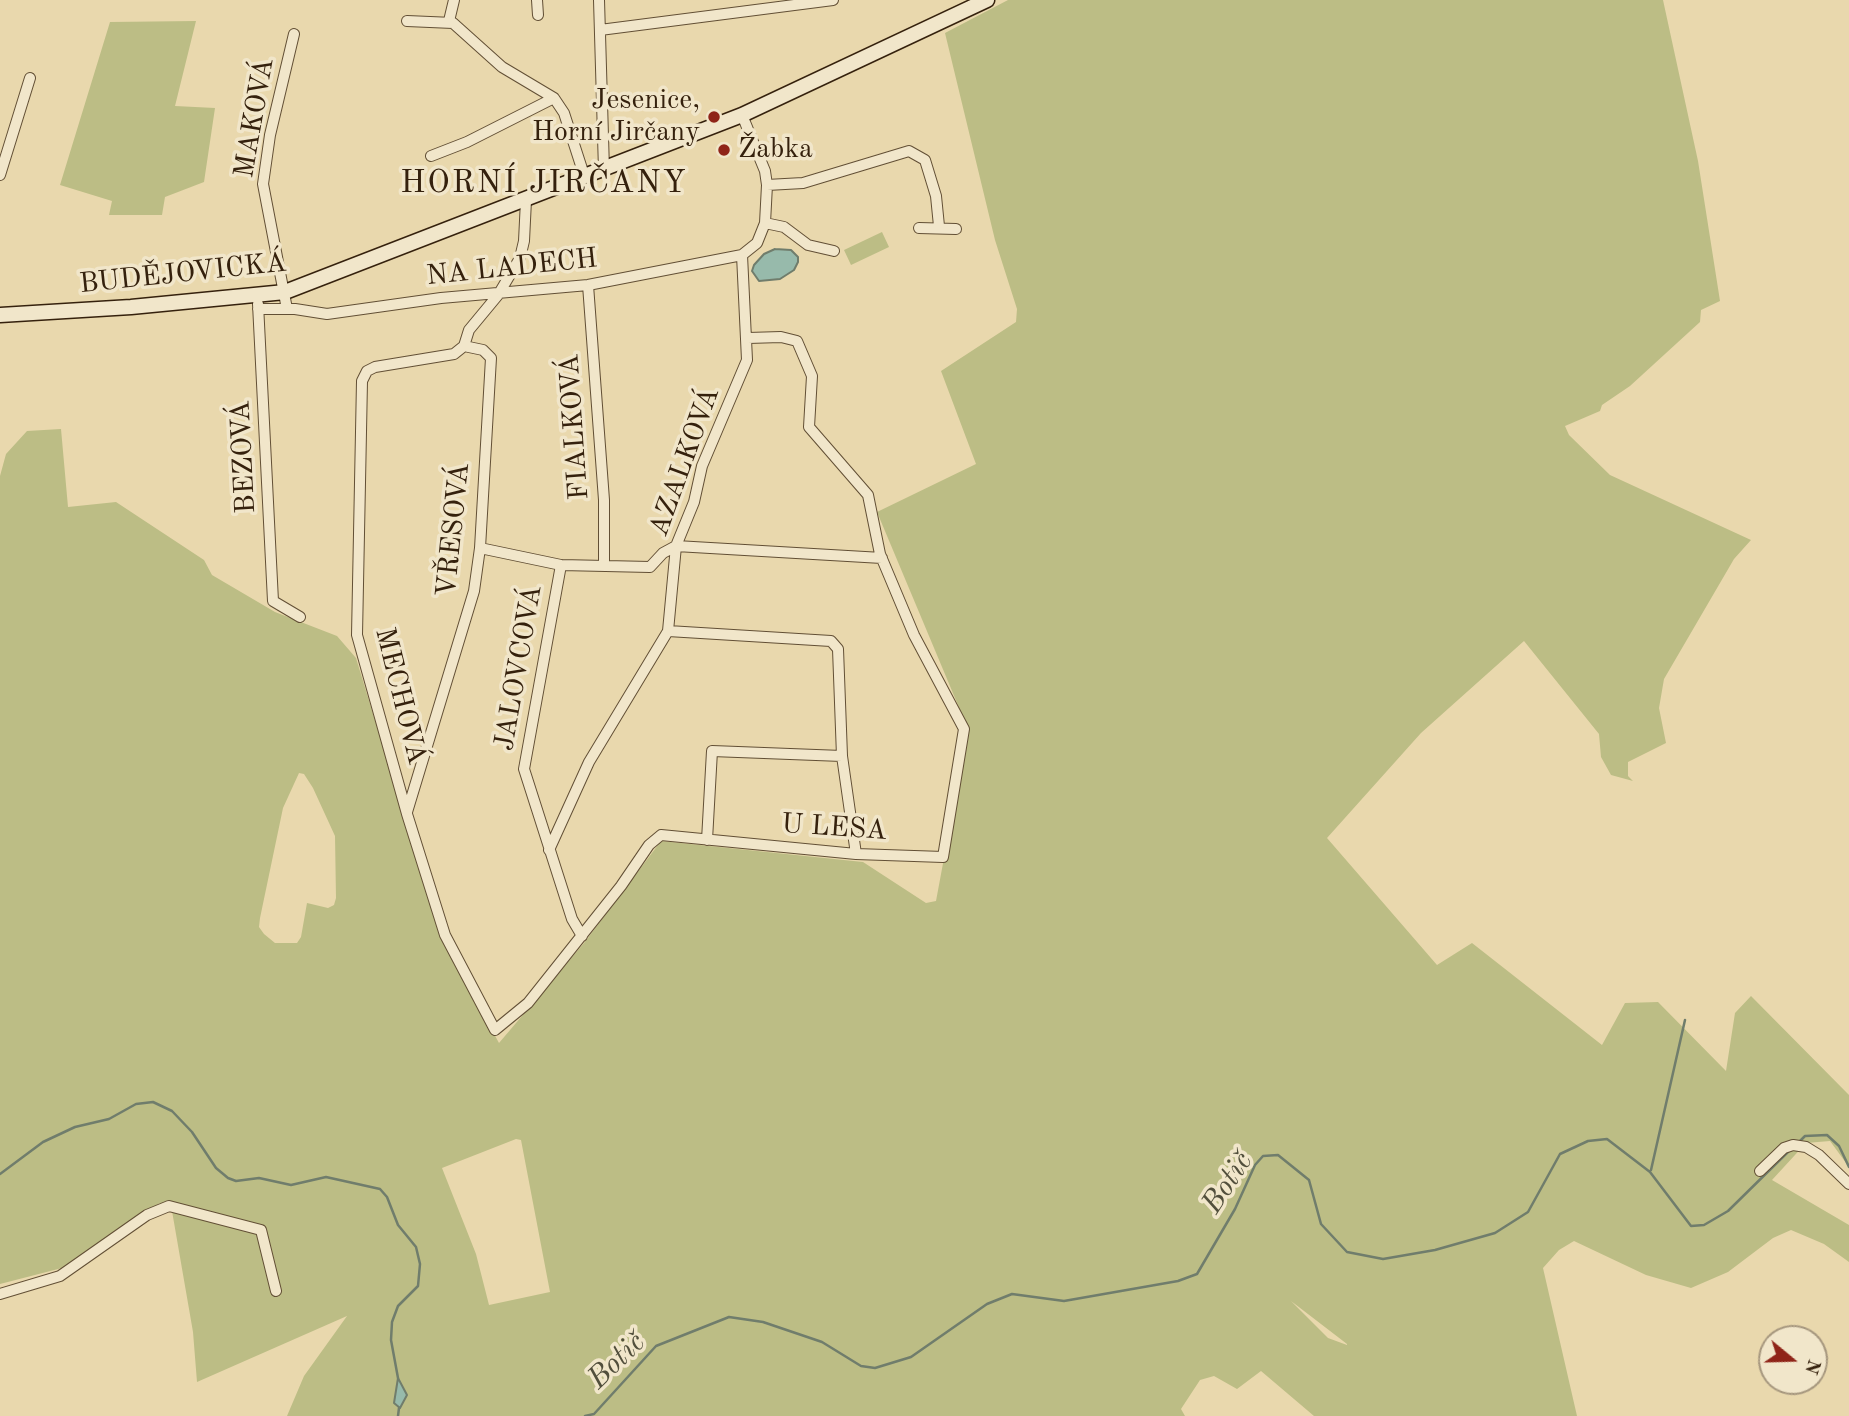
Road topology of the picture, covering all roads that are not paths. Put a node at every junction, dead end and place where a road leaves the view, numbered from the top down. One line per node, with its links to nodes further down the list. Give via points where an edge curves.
1 (454, 0): 8 (street)
2 (537, 0): 6 (street)
3 (599, 0): 9 (street)
4 (833, 0): 9 (street)
5 (986, 0): 13 (main road, BUDĚJOVICKÁ)
6 (538, 15)
7 (407, 21): 8 (street)
8 (449, 21): 12 (street, via 502,67)
9 (600, 30): 15 (street)
10 (294, 34): 27 (street, MAKOVÁ, via 263,184)
11 (30, 78): 16 (street)
12 (554, 98): 14 (street); 17 (street, via 564,113)
13 (742, 115): 15 (main road, BUDĚJOVICKÁ); 18 (street)
14 (431, 156)
15 (604, 170): 17 (main road, BUDĚJOVICKÁ)
16 (0, 175)
17 (585, 178): 19 (main road, BUDĚJOVICKÁ)
18 (767, 185): 20 (street); 21 (street, via 803,183 909,150 925,160)
19 (526, 200): 27 (main road, BUDĚJOVICKÁ); 28 (street, via 520,258)
20 (765, 223): 24 (street, via 784,228 808,245); 25 (street, via 757,243)
21 (939, 226): 22 (street); 23 (street)
22 (919, 228)
23 (956, 229)
24 (834, 251)
25 (742, 256): 26 (street, NA LADECH); 32 (street, AZALKOVÁ)
26 (588, 285): 28 (street, NA LADECH); 38 (street, FIALKOVÁ, via 604,500)
27 (285, 292): 29 (main road, BUDĚJOVICKÁ); 30 (street)
28 (498, 295): 30 (street, NA LADECH, via 327,314); 33 (street, via 468,330)
29 (258, 303): 30 (street, NA LADECH); 31 (main road, BUDĚJOVICKÁ); 39 (street, BEZOVÁ, via 273,601)
30 (287, 309)
31 (0, 315)
32 (748, 338): 34 (street, AZALKOVÁ, via 747,360 702,466); 36 (street, via 797,341 812,376 809,428 868,495)
33 (464, 346): 35 (street, VŘESOVÁ, via 483,350 491,358); 42 (street, MECHOVÁ, via 454,354 375,367 362,382 357,635)
34 (676, 547): 36 (street); 38 (street, via 650,567); 40 (street, AZALKOVÁ)
35 (480, 548): 37 (street); 42 (street, VŘESOVÁ, via 474,591)
36 (882, 558): 45 (street, U LESA, via 914,635 964,729 943,857)
37 (561, 565): 38 (street); 44 (street, JALOVCOVÁ, via 524,769)
38 (604, 566)
39 (300, 617)
40 (668, 631): 41 (street, via 831,641 838,649); 44 (street, AZALKOVÁ, via 589,762)
41 (842, 756): 43 (street, via 712,751); 45 (street)
42 (407, 814): 47 (street, MECHOVÁ, via 445,935)
43 (706, 840): 45 (street, U LESA); 46 (street, U LESA, via 662,835 649,845)
44 (549, 849): 46 (street, JALOVCOVÁ)
45 (856, 854)
46 (582, 936): 47 (street, U LESA, via 528,1003)
47 (495, 1030)
48 (1760, 1171): 49 (street, via 1793,1144 1819,1155)
49 (1849, 1184)
50 (276, 1291): 51 (street, via 261,1230 169,1206 147,1215 60,1276)
51 (0, 1294)

